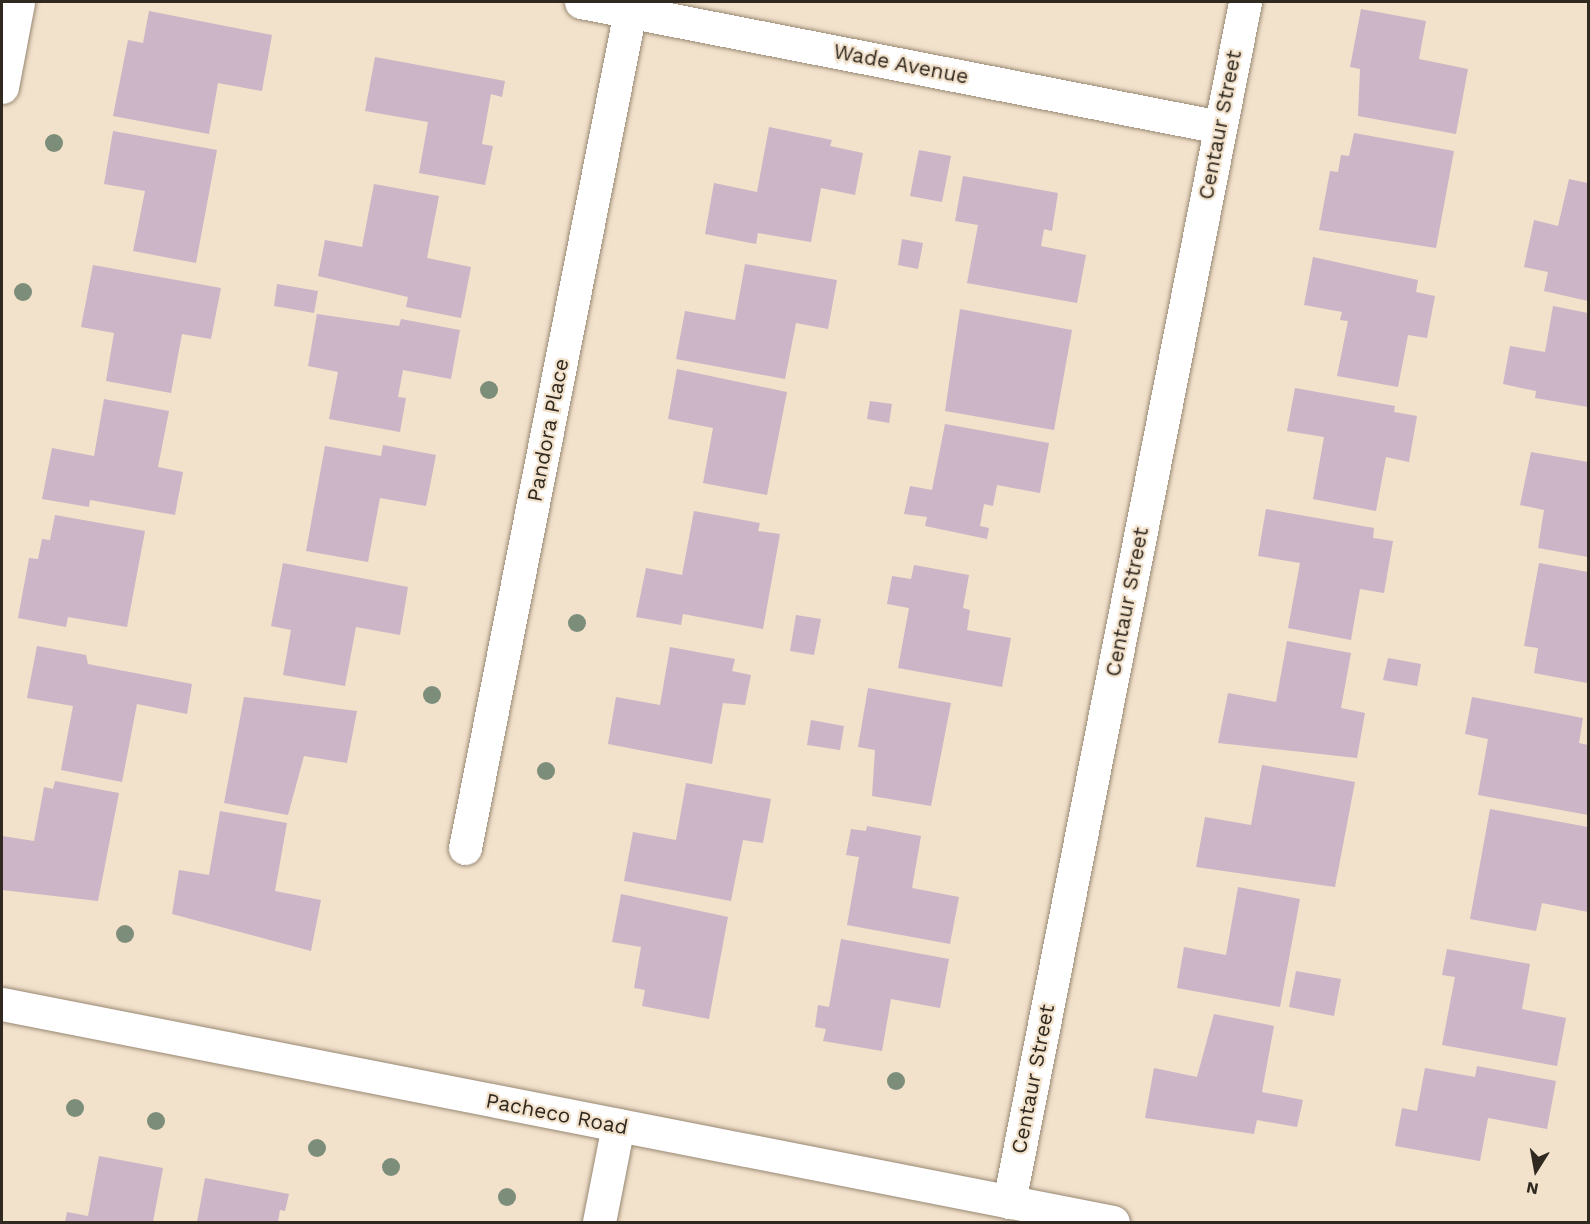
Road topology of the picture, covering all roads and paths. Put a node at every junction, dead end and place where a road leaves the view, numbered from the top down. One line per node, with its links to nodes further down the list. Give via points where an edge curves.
1 (18, 2): 5 (street)
2 (581, 2): 4 (street, Wade Avenue)
3 (1245, 2): 6 (street, Centaur Street)
4 (630, 11): 6 (street, Wade Avenue); 7 (street, Pandora Place)
5 (2, 87)
6 (1220, 126): 10 (street, Centaur Street)
7 (465, 848)
8 (2, 1005): 9 (street, Pacheco Road)
9 (618, 1125): 10 (street, Pacheco Road); 11 (street)
10 (1009, 1202): 12 (street, Pacheco Road)
11 (599, 1222)
12 (1113, 1222)

